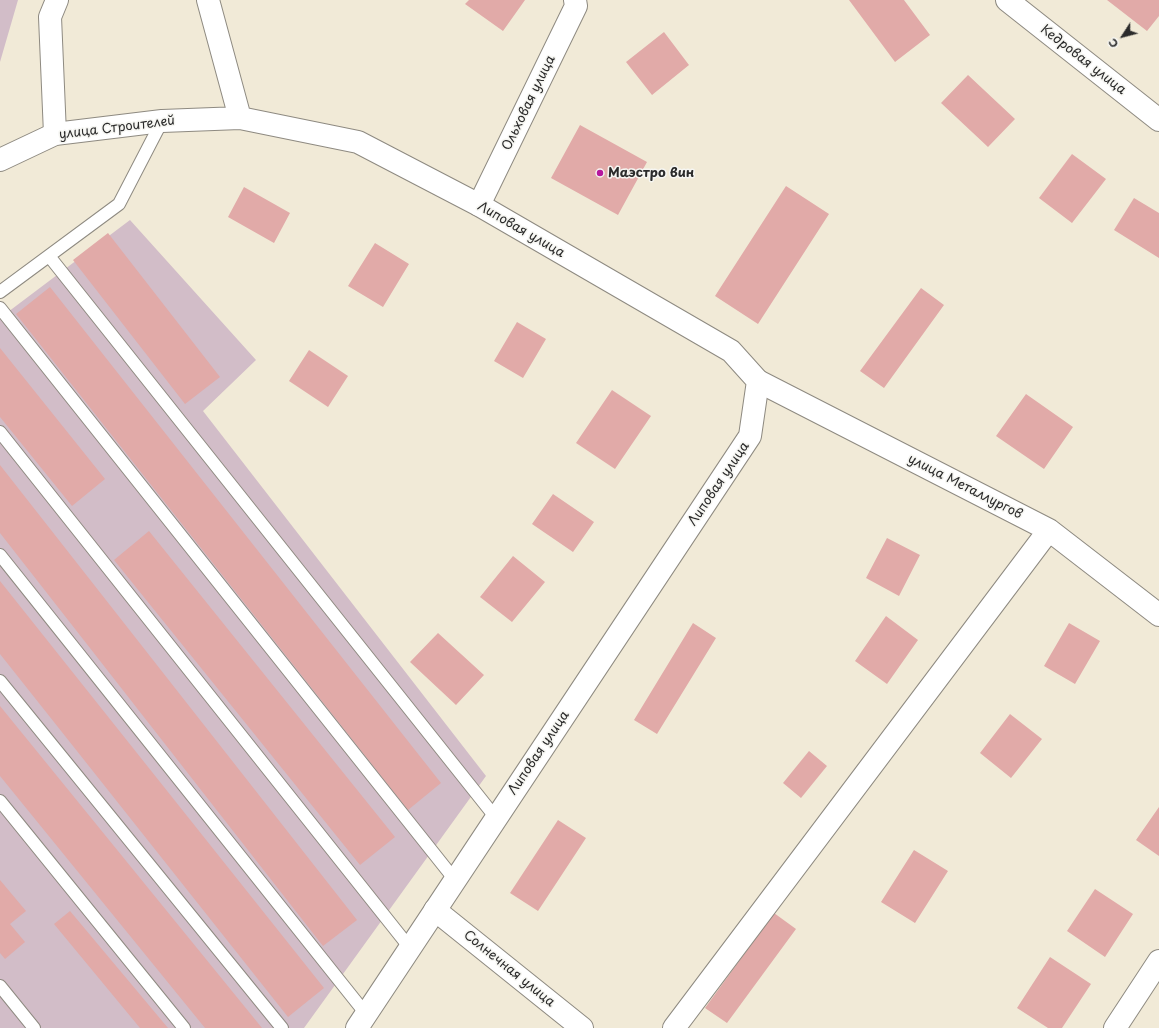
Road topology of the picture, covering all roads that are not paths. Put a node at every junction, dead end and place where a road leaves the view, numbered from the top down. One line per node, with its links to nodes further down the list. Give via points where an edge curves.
1 (57, 0): 8 (street, via 50,16)
2 (208, 0): 5 (street)
3 (1008, 0): 6 (street, Кедровая улица)
4 (581, 2): 10 (street, Ольховая улица)
5 (240, 118): 7 (street, улица Строителей); 10 (street, Липовая улица, via 358,142)
6 (1159, 120)
7 (162, 121): 8 (street, улица Строителей); 11 (lane, via 119,204)
8 (55, 134): 9 (street, улица Строителей)
9 (0, 160)
10 (479, 205): 14 (street, Липовая улица, via 731,351)
11 (49, 256): 12 (lane); 21 (lane)
12 (0, 292)
13 (0, 308): 22 (lane)
14 (758, 380): 16 (street, улица Металлургов); 21 (street, Липовая улица, via 750,436)
15 (0, 432): 24 (lane)
16 (1049, 530): 18 (street, улица Металлургов); 32 (street)
17 (0, 555): 27 (lane)
18 (1159, 615)
19 (0, 681): 30 (lane)
20 (0, 801): 29 (lane)
21 (496, 818): 22 (street, Липовая улица)
22 (455, 880): 23 (street, Липовая улица)
23 (435, 910): 24 (street, Липовая улица); 31 (street, Солнечная улица)
24 (410, 948): 27 (street, Липовая улица)
25 (1159, 961): 33 (street)
26 (0, 986): 28 (lane)
27 (362, 1021)
28 (34, 1028)
29 (184, 1028)
30 (282, 1028)
31 (582, 1028)
32 (674, 1028)
33 (1115, 1028)

